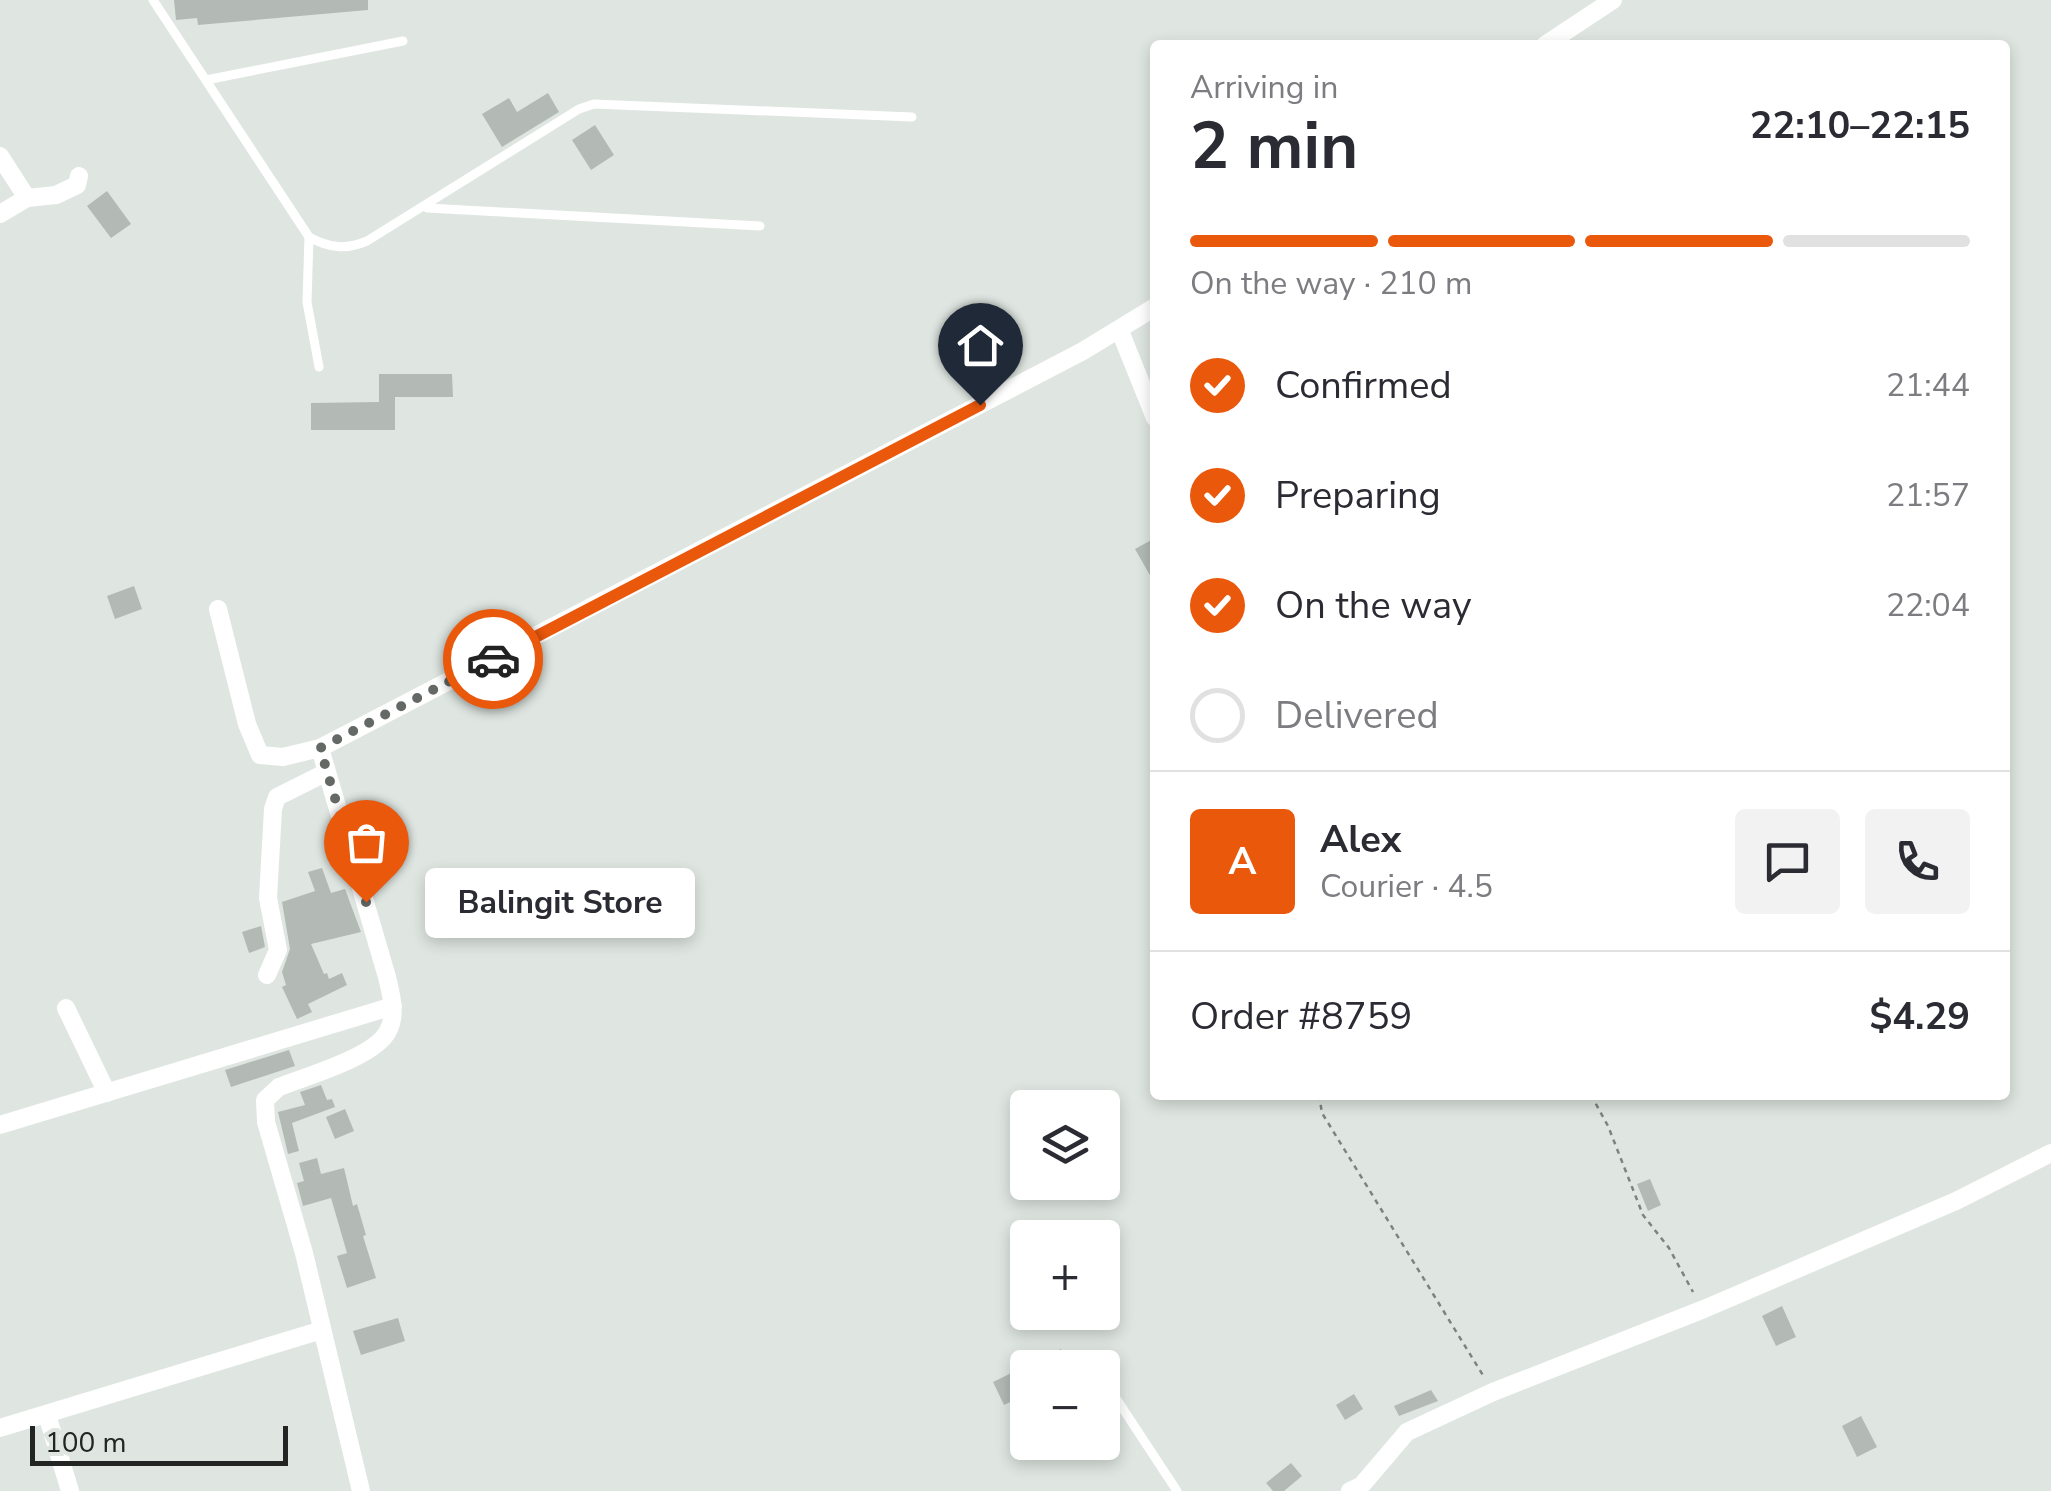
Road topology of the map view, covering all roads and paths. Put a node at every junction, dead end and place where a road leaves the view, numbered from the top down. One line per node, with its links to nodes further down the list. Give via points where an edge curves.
1 (153, 0): 5 (lane)
2 (1612, 0): 3 (street)
3 (1553, 40)
4 (403, 41): 5 (lane)
5 (206, 80): 13 (lane)
6 (912, 117): 10 (lane, via 594,104)
7 (0, 156): 9 (street)
8 (79, 176): 9 (street, via 67,191)
9 (27, 198): 11 (street)
10 (424, 208): 12 (lane); 13 (lane, via 355,246)
11 (0, 214)
12 (760, 226)
13 (309, 238): 16 (lane, via 306,302)
14 (1150, 310): 15 (street)
15 (1120, 330): 17 (street); 19 (street)
16 (318, 366)
17 (1150, 405)
18 (218, 609): 19 (street, via 260,755)
19 (320, 748): 20 (street)
20 (326, 772): 21 (street, via 276,797 272,810 268,898 278,950); 22 (street)
21 (267, 975)
22 (393, 1006): 24 (street); 30 (street, via 390,1028 378,1045 279,1087 265,1100 272,1150)
23 (66, 1008): 24 (street)
24 (106, 1093): 27 (street)
25 (1321, 1100): 31 (path, via 1322,1113)
26 (1594, 1100): 29 (path, via 1644,1216)
27 (0, 1124)
28 (2051, 1153): 29 (street)
29 (1704, 1309): 31 (street)
30 (322, 1330): 33 (street); 37 (street)
31 (1493, 1392): 35 (street, via 1407,1432)
32 (1120, 1404): 38 (lane)
33 (47, 1415): 34 (street); 36 (street)
34 (0, 1428)
35 (1357, 1489)
36 (70, 1491)
37 (361, 1491)
38 (1177, 1491)

